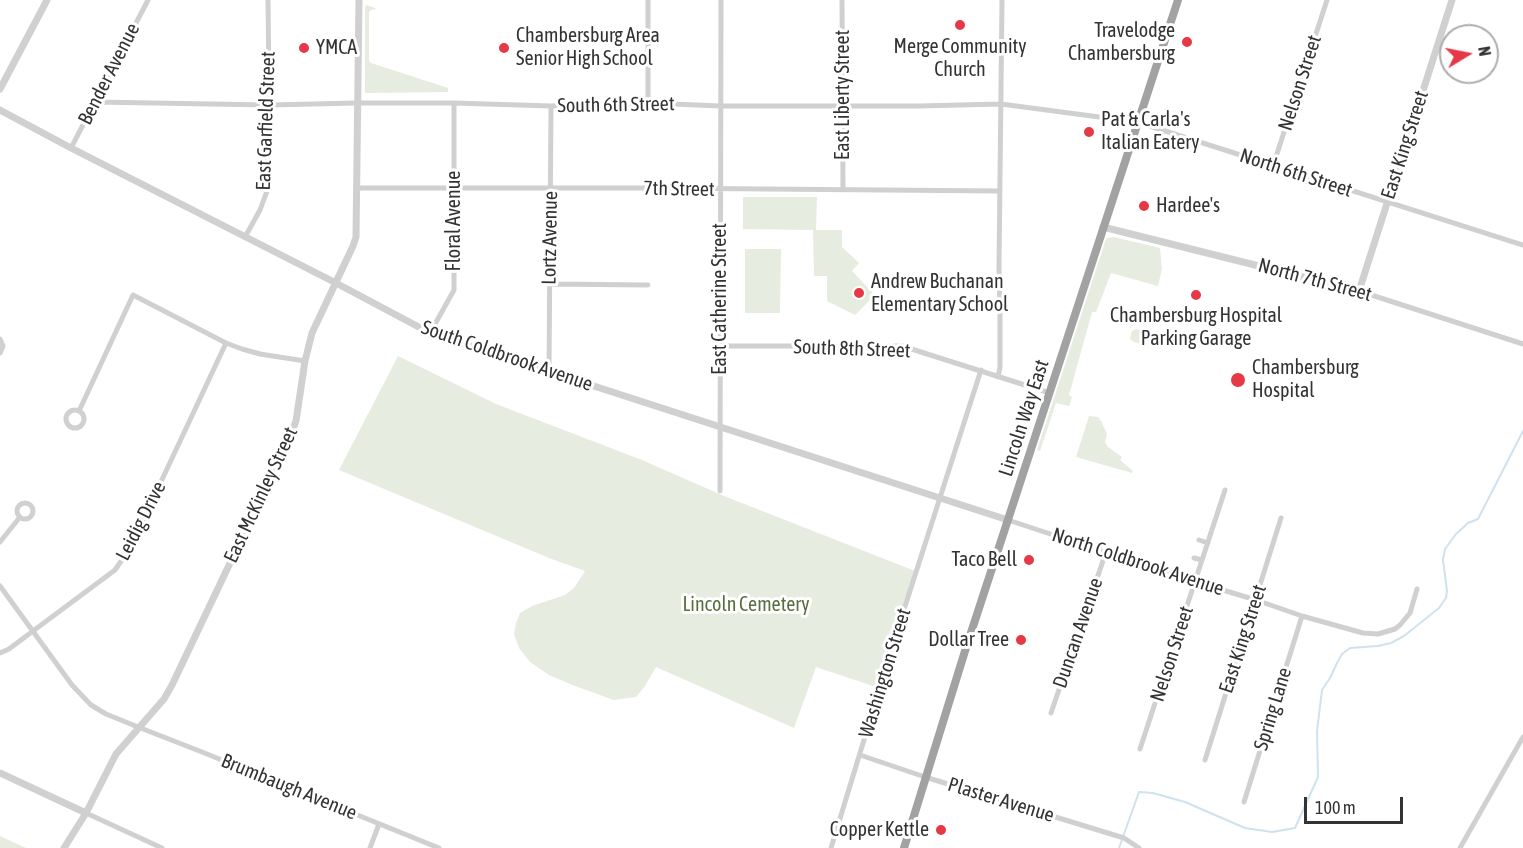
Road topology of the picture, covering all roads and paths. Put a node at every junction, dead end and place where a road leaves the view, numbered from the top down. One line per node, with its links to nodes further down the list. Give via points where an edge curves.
1 (46, 0): 12 (street)
2 (148, 0): 13 (street, Bender Avenue)
3 (268, 0): 18 (street, East Garfield Street)
4 (359, 0): 14 (street, East McKinley Street)
5 (648, 0): 16 (street)
6 (721, 0): 21 (street, East Catherine Street)
7 (842, 0): 19 (street, East Liberty Street)
8 (1002, 0): 17 (street)
9 (1178, 0): 23 (highway, Lincoln Way East)
10 (1327, 0): 25 (street, Nelson Street)
11 (1452, 0): 32 (street, East King Street)
12 (0, 89)
13 (94, 102): 18 (street, South 6th Street); 24 (street, Bender Avenue)
14 (357, 103): 15 (street, South 6th Street); 18 (street, South 6th Street); 26 (street, East McKinley Street)
15 (454, 103): 20 (street, South 6th Street); 27 (street, Floral Avenue)
16 (648, 103): 20 (street, South 6th Street); 21 (street, South 6th Street)
17 (1001, 104): 19 (street, South 6th Street); 23 (street, South 6th Street); 31 (street)
18 (269, 105): 34 (street, East Garfield Street, via 267,192)
19 (843, 105): 21 (street, South 6th Street); 30 (street, East Liberty Street)
20 (551, 106): 28 (street, Lortz Avenue)
21 (720, 106): 29 (street, East Catherine Street)
22 (0, 110): 24 (street, South Coldbrook Avenue)
23 (1137, 122): 25 (street, North 6th Street); 33 (highway, Lincoln Way East)
24 (71, 148): 34 (street, South Coldbrook Avenue)
25 (1273, 166): 32 (street, North 6th Street)
26 (357, 188): 27 (street, 7th Street); 36 (street, East McKinley Street, via 356,237)
27 (454, 188): 28 (street, 7th Street); 40 (street, Floral Avenue, via 454,290)
28 (550, 189): 29 (street, 7th Street); 37 (street, Lortz Avenue)
29 (720, 190): 30 (street, 7th Street); 44 (street, East Catherine Street)
30 (843, 190): 31 (street, 7th Street)
31 (1000, 191): 49 (street)
32 (1387, 202): 35 (street, North 6th Street); 39 (street, East King Street)
33 (1103, 227): 39 (street, North 7th Street); 50 (highway, Lincoln Way East)
34 (245, 237): 36 (street, South Coldbrook Avenue)
35 (1523, 245)
36 (336, 283): 40 (street, South Coldbrook Avenue); 46 (street, East McKinley Street, via 312,333)
37 (549, 284): 38 (street); 48 (street, Lortz Avenue)
38 (648, 285)
39 (1359, 291): 43 (street, North 7th Street)
40 (430, 333): 48 (street, South Coldbrook Avenue)
41 (0, 339): 45 (street)
42 (226, 343): 46 (street, via 242,350); 51 (street, via 133,295); 72 (street, Leidig Drive, via 120,563)
43 (1523, 344)
44 (720, 346): 47 (street, South 8th Street, via 902,346); 52 (street, East Catherine Street)
45 (0, 353)
46 (305, 361): 75 (street, East McKinley Street, via 290,437 172,686)
47 (981, 370): 49 (street, South 8th Street); 55 (street, Washington Street)
48 (549, 371): 52 (street, South Coldbrook Avenue)
49 (998, 377): 50 (street, South 8th Street)
50 (1050, 393): 60 (highway, Lincoln Way East)
51 (79, 411)
52 (720, 427): 54 (street, East Catherine Street); 55 (street, South Coldbrook Avenue)
53 (1225, 490): 58 (street, Nelson Street)
54 (720, 491)
55 (939, 498): 60 (street, South Coldbrook Avenue); 78 (street, Washington Street)
56 (1208, 516): 58 (street)
57 (20, 517): 62 (street)
58 (1216, 518): 63 (street, Nelson Street)
59 (1281, 518): 70 (street, East King Street)
60 (1008, 520): 64 (street, North Coldbrook Avenue); 81 (highway, Lincoln Way East)
61 (1199, 540): 63 (street)
62 (0, 542)
63 (1208, 543): 66 (street, Nelson Street)
64 (1106, 552): 67 (street, North Coldbrook Avenue); 74 (street, Duncan Avenue)
65 (1194, 558): 66 (street)
66 (1202, 560): 67 (street, Nelson Street)
67 (1196, 582): 70 (street, North Coldbrook Avenue); 77 (street, Nelson Street)
68 (0, 586): 72 (street, Brumbaugh Avenue)
69 (1417, 589): 71 (street, North Coldbrook Avenue, via 1410,613 1400,625 1378,634)
70 (1256, 600): 71 (street, North Coldbrook Avenue); 79 (street, East King Street)
71 (1302, 616): 82 (street, Spring Lane)
72 (33, 631): 73 (street, Leidig Drive); 75 (street, Brumbaugh Avenue, via 87,701)
73 (0, 653)
74 (1051, 713)
75 (138, 727): 83 (street, East McKinley Street, via 116,754); 84 (street, Brumbaugh Avenue)
76 (1523, 737): 92 (street)
77 (1140, 749)
78 (860, 755): 81 (street, Plaster Avenue); 89 (street, Washington Street)
79 (1205, 760)
80 (0, 773): 83 (street)
81 (926, 777): 90 (highway, Lincoln Way East); 91 (street, Plaster Avenue, via 1124,838)
82 (1244, 802)
83 (86, 813): 85 (street, East McKinley Street); 86 (street)
84 (379, 824): 87 (street); 88 (street, Brumbaugh Avenue)
85 (64, 848)
86 (162, 848)
87 (370, 848)
88 (439, 848)
89 (831, 848)
90 (904, 848)
91 (1139, 848)
92 (1460, 848)

